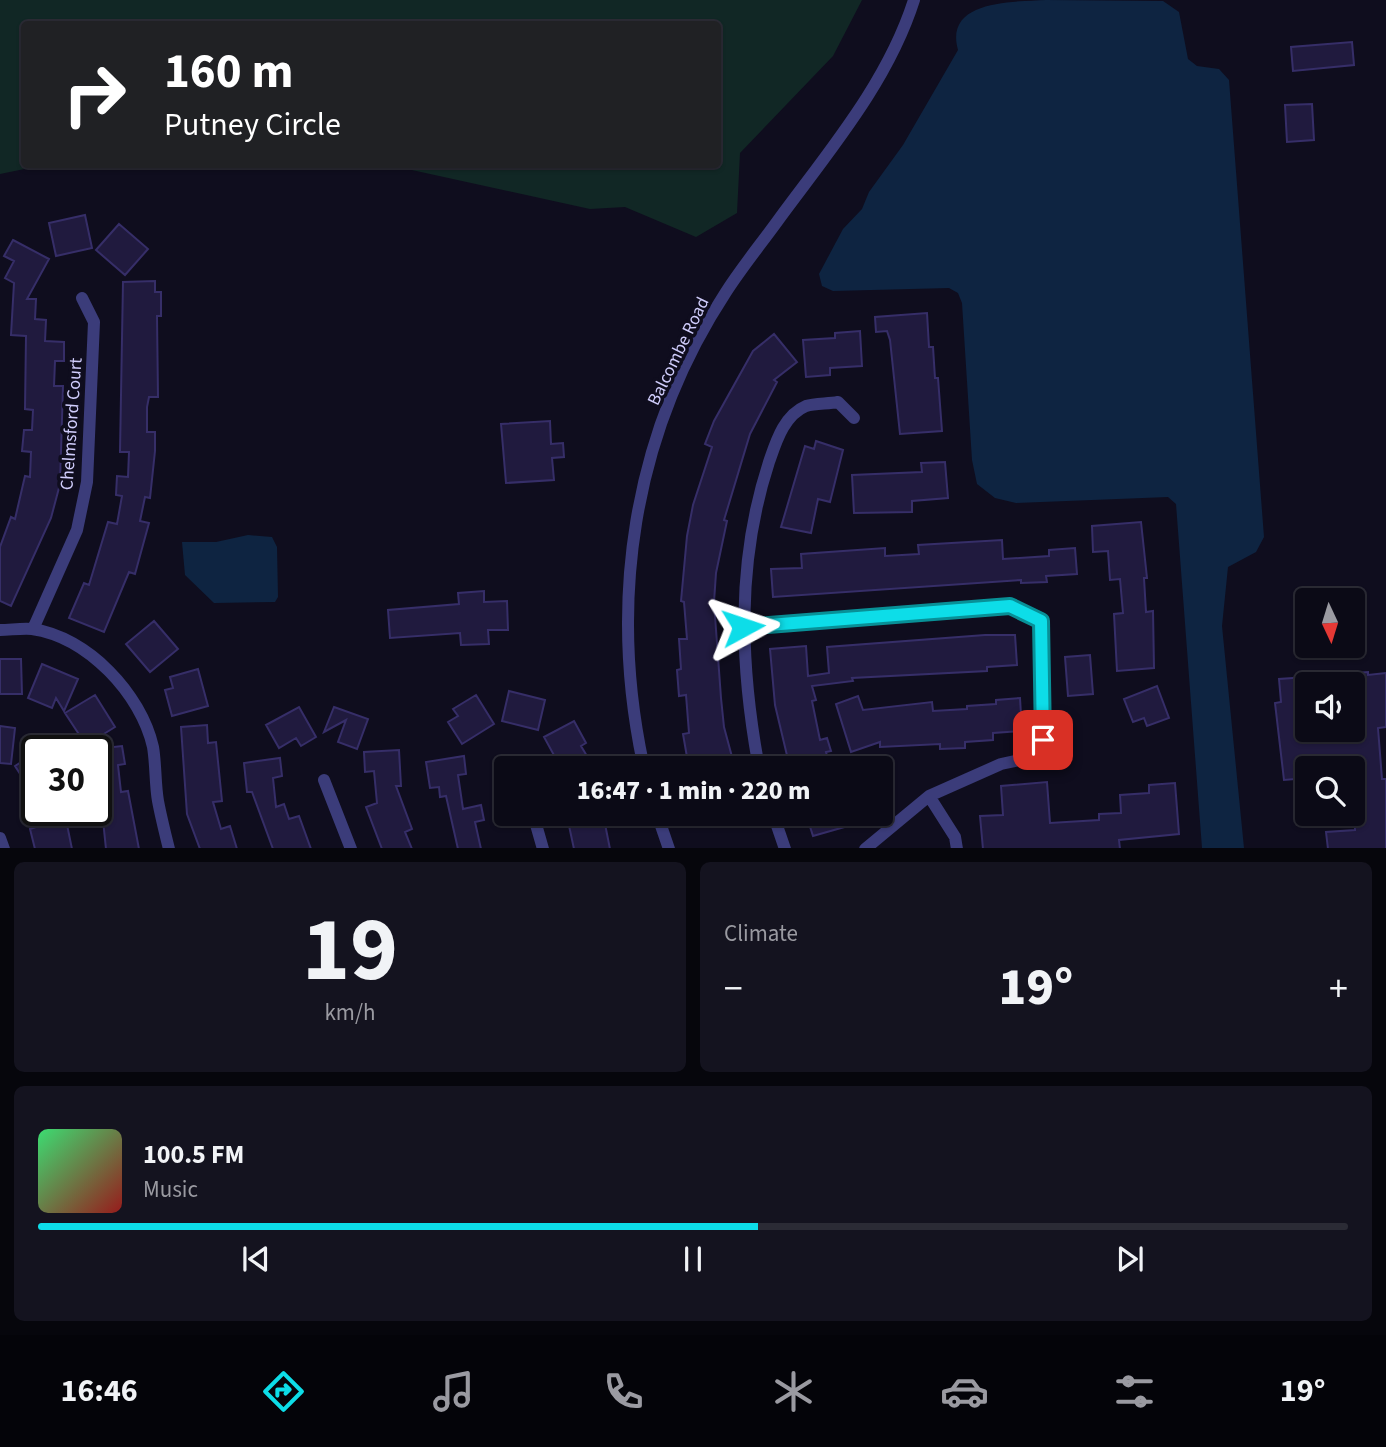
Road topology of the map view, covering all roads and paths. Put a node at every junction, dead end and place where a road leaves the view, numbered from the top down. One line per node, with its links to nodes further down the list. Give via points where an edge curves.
1 (914, 0): 7 (street, Balcombe Road, via 869,94 725,293 672,396 640,493 627,584 633,720)
2 (82, 298): 5 (street, Chelmsford Court, via 94,322 87,482 77,530)
3 (854, 418): 4 (street, via 838,402 806,406 790,418 776,441 755,506)
4 (743, 627): 8 (street, via 747,701); 10 (street, via 1010,606 1041,621 1043,740 1033,757 1001,764)
5 (33, 629): 6 (street); 14 (street, via 74,644 99,660 137,707 153,747)
6 (0, 631)
7 (641, 756)
8 (757, 756)
9 (324, 780): 15 (street)
10 (929, 796): 19 (street); 20 (street, via 955,837)
11 (536, 826): 16 (street)
12 (661, 826): 17 (street)
13 (777, 826): 18 (street)
14 (169, 848)
15 (351, 848)
16 (543, 848)
17 (669, 848)
18 (785, 848)
19 (866, 848)
20 (957, 848)

